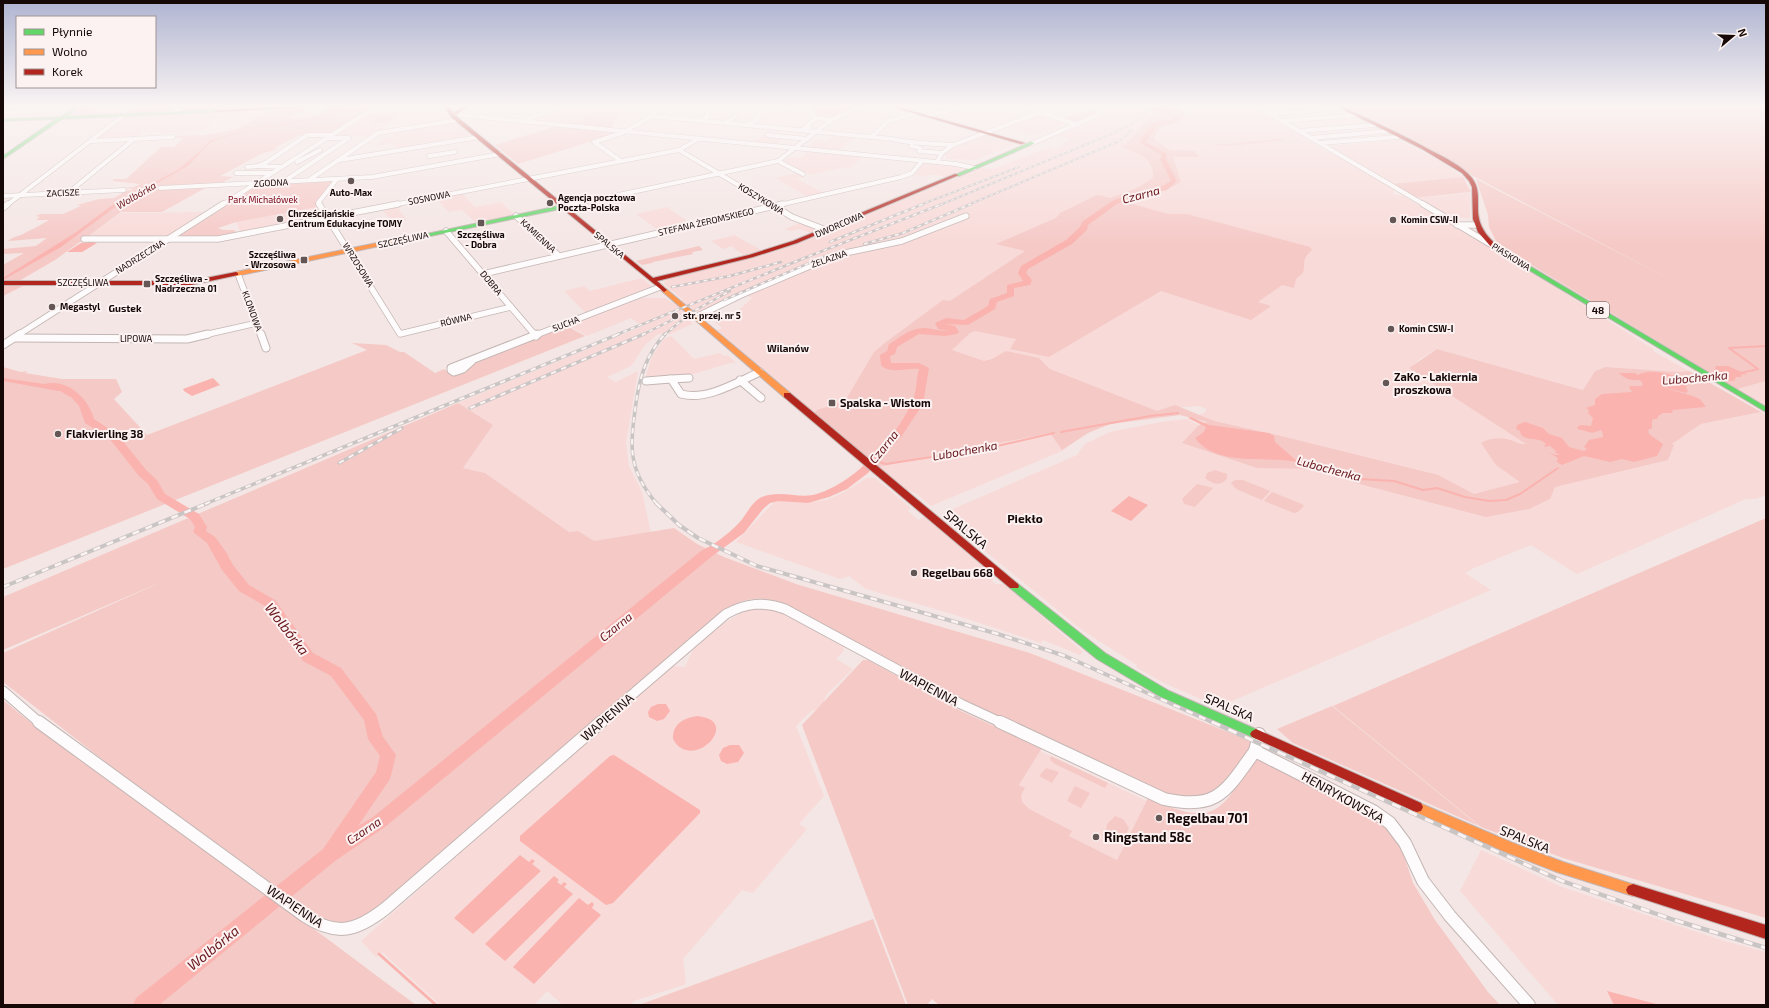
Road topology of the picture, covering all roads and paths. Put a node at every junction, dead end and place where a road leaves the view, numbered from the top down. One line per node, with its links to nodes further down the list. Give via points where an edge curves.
1 (11, 152): 29 (street)
2 (77, 152): 61 (street)
3 (118, 152): 60 (street)
4 (279, 152): 27 (street)
5 (296, 152): 27 (street, NADRZECZNA)
6 (299, 152): 38 (street, NADRZECZNA)
7 (300, 152): 39 (street, NADRZECZNA)
8 (302, 152): 30 (street, NADRZECZNA)
9 (318, 152): 30 (street, NADRZECZNA)
10 (328, 152): 28 (street)
11 (350, 152): 31 (street)
12 (386, 152): 31 (street)
13 (455, 152): 26 (street); 32 (street)
14 (498, 152): 25 (street, SPALSKA)
15 (608, 152): 33 (street)
16 (668, 152): 33 (street, SOSNOWA)
17 (682, 152): 49 (street, KOSZYKOWA)
18 (790, 152): 34 (street, SZCZĘŚLIWA)
19 (834, 152): 35 (street)
20 (931, 152): 24 (street)
21 (1011, 152): 42 (street, DWORCOWA)
22 (1335, 152): 69 (street, PIASKOWA)
23 (1427, 152): 70 (street, via 1469,178 1476,193)
24 (942, 153): 36 (street)
25 (500, 154): 32 (street, ZGODNA); 52 (street, SPALSKA)
26 (429, 156)
27 (272, 157): 37 (street)
28 (321, 157): 30 (street, NADRZECZNA); 40 (street)
29 (3, 158)
30 (309, 158)
31 (338, 160): 53 (street)
32 (463, 160): 51 (street, ZGODNA, via 372,177)
33 (621, 161): 52 (street, SOSNOWA)
34 (778, 161): 49 (street, SZCZĘŚLIWA); 50 (street)
35 (922, 161): 36 (street); 64 (street, STEFANA ŻEROMSKIEGO, via 910,174)
36 (937, 162): 42 (street)
37 (258, 166): 38 (street, NADRZECZNA); 41 (street, NADRZECZNA)
38 (270, 166): 39 (street, NADRZECZNA); 47 (street, NADRZECZNA)
39 (287, 166): 40 (street, NADRZECZNA); 44 (street, NADRZECZNA); 48 (street, NADRZECZNA)
40 (306, 166): 54 (street)
41 (247, 167)
42 (973, 167): 71 (street, DWORCOWA)
43 (236, 173): 46 (street, NADRZECZNA)
44 (278, 173): 45 (street, NADRZECZNA); 48 (street, NADRZECZNA); 56 (street, NADRZECZNA, via 278,176)
45 (286, 173)
46 (245, 174): 47 (street, NADRZECZNA); 57 (street)
47 (258, 174): 48 (street, NADRZECZNA); 55 (street, via 246,182)
48 (269, 174): 55 (street, NADRZECZNA)
49 (719, 174): 63 (street, SZCZĘŚLIWA); 64 (street, KOSZYKOWA)
50 (803, 174)
51 (337, 179): 53 (street, ZGODNA); 68 (street, WRZOSOWA, via 318,202)
52 (530, 179): 63 (street, SPALSKA); 68 (street, SOSNOWA)
53 (308, 181): 54 (street, ZGODNA)
54 (282, 182): 56 (street, ZGODNA)
55 (256, 183): 56 (street, ZGODNA); 57 (street, ZGODNA); 74 (street, NADRZECZNA)
56 (266, 183)
57 (228, 185): 58 (street, ZGODNA)
58 (160, 188)
59 (124, 190): 60 (street, ZACISZE)
60 (68, 193): 61 (street, ZACISZE)
61 (20, 195): 62 (street, ZACISZE); 65 (street)
62 (3, 196)
63 (563, 206): 66 (street, SZCZĘŚLIWA); 76 (street, SPALSKA)
64 (774, 206): 71 (street, KOSZYKOWA, via 798,220); 76 (street, STEFANA ŻEROMSKIEGO)
65 (3, 208)
66 (516, 216): 72 (street, SZCZĘŚLIWA); 78 (street, KAMIENNA)
67 (966, 216): 89 (street, ŻELAZNA, via 902,241 836,255)
68 (328, 218): 74 (street, SOSNOWA, via 218,239); 77 (street, WRZOSOWA)
69 (1456, 225): 70 (street); 75 (street, PIASKOWA)
70 (1477, 225): 75 (street, 48)
71 (826, 230): 80 (street, DWORCOWA, via 770,251)
72 (446, 231): 77 (street, SZCZĘŚLIWA); 82 (street, DOBRA)
73 (84, 239): 74 (street, SOSNOWA)
74 (168, 240): 86 (street, NADRZECZNA)
75 (1490, 244): 103 (street, PIASKOWA / 48)
76 (609, 245): 78 (street, STEFANA ŻEROMSKIEGO); 79 (street, SPALSKA)
77 (349, 251): 81 (street, SZCZĘŚLIWA); 91 (street, WRZOSOWA)
78 (559, 256): 82 (street, STEFANA ŻEROMSKIEGO)
79 (638, 270): 80 (street, via 655,274); 84 (street, SPALSKA)
80 (686, 272): 83 (street, DWORCOWA)
81 (238, 274): 86 (street, SZCZĘŚLIWA, via 181,284); 90 (street, KLONOWA)
82 (483, 274): 88 (street, DOBRA)
83 (674, 275): 84 (street, DWORCOWA); 87 (street, via 663,280)
84 (652, 280): 87 (street, SPALSKA)
85 (6, 283): 86 (street, SZCZĘŚLIWA)
86 (98, 284): 93 (street, NADRZECZNA)
87 (660, 288): 89 (street, SPALSKA); 92 (street, SUCHA)
88 (511, 307): 91 (street, RÓWNA); 92 (street, DOBRA)
89 (696, 317): 97 (street, SPALSKA)
90 (257, 323): 93 (street, LIPOWA, via 187,339); 95 (street, KLONOWA)
91 (400, 334)
92 (536, 336): 96 (street, SUCHA)
93 (14, 338): 94 (street, NADRZECZNA)
94 (3, 345)
95 (266, 348)
96 (472, 361)
97 (760, 372): 100 (street); 105 (street, SPALSKA, via 1052,618 1101,656 1165,694)
98 (689, 378): 99 (street)
99 (671, 379): 100 (street, via 681,394 691,396 720,389); 101 (street)
100 (740, 380): 102 (street)
101 (646, 381)
102 (761, 398)
103 (1766, 410)
104 (3, 691): 106 (street, WAPIENNA, via 41,724 305,916 321,926 343,929 376,916 726,614 754,603 770,603 785,609 961,704 1164,799 1190,805 1217,798 1235,779)
105 (1259, 734): 106 (street); 107 (street, SPALSKA, via 1508,847 1562,868)
106 (1255, 751): 108 (street, HENRYKOWSKA, via 1373,811 1390,823 1405,843 1423,881 1450,916)
107 (1766, 932)
108 (1530, 1005)

